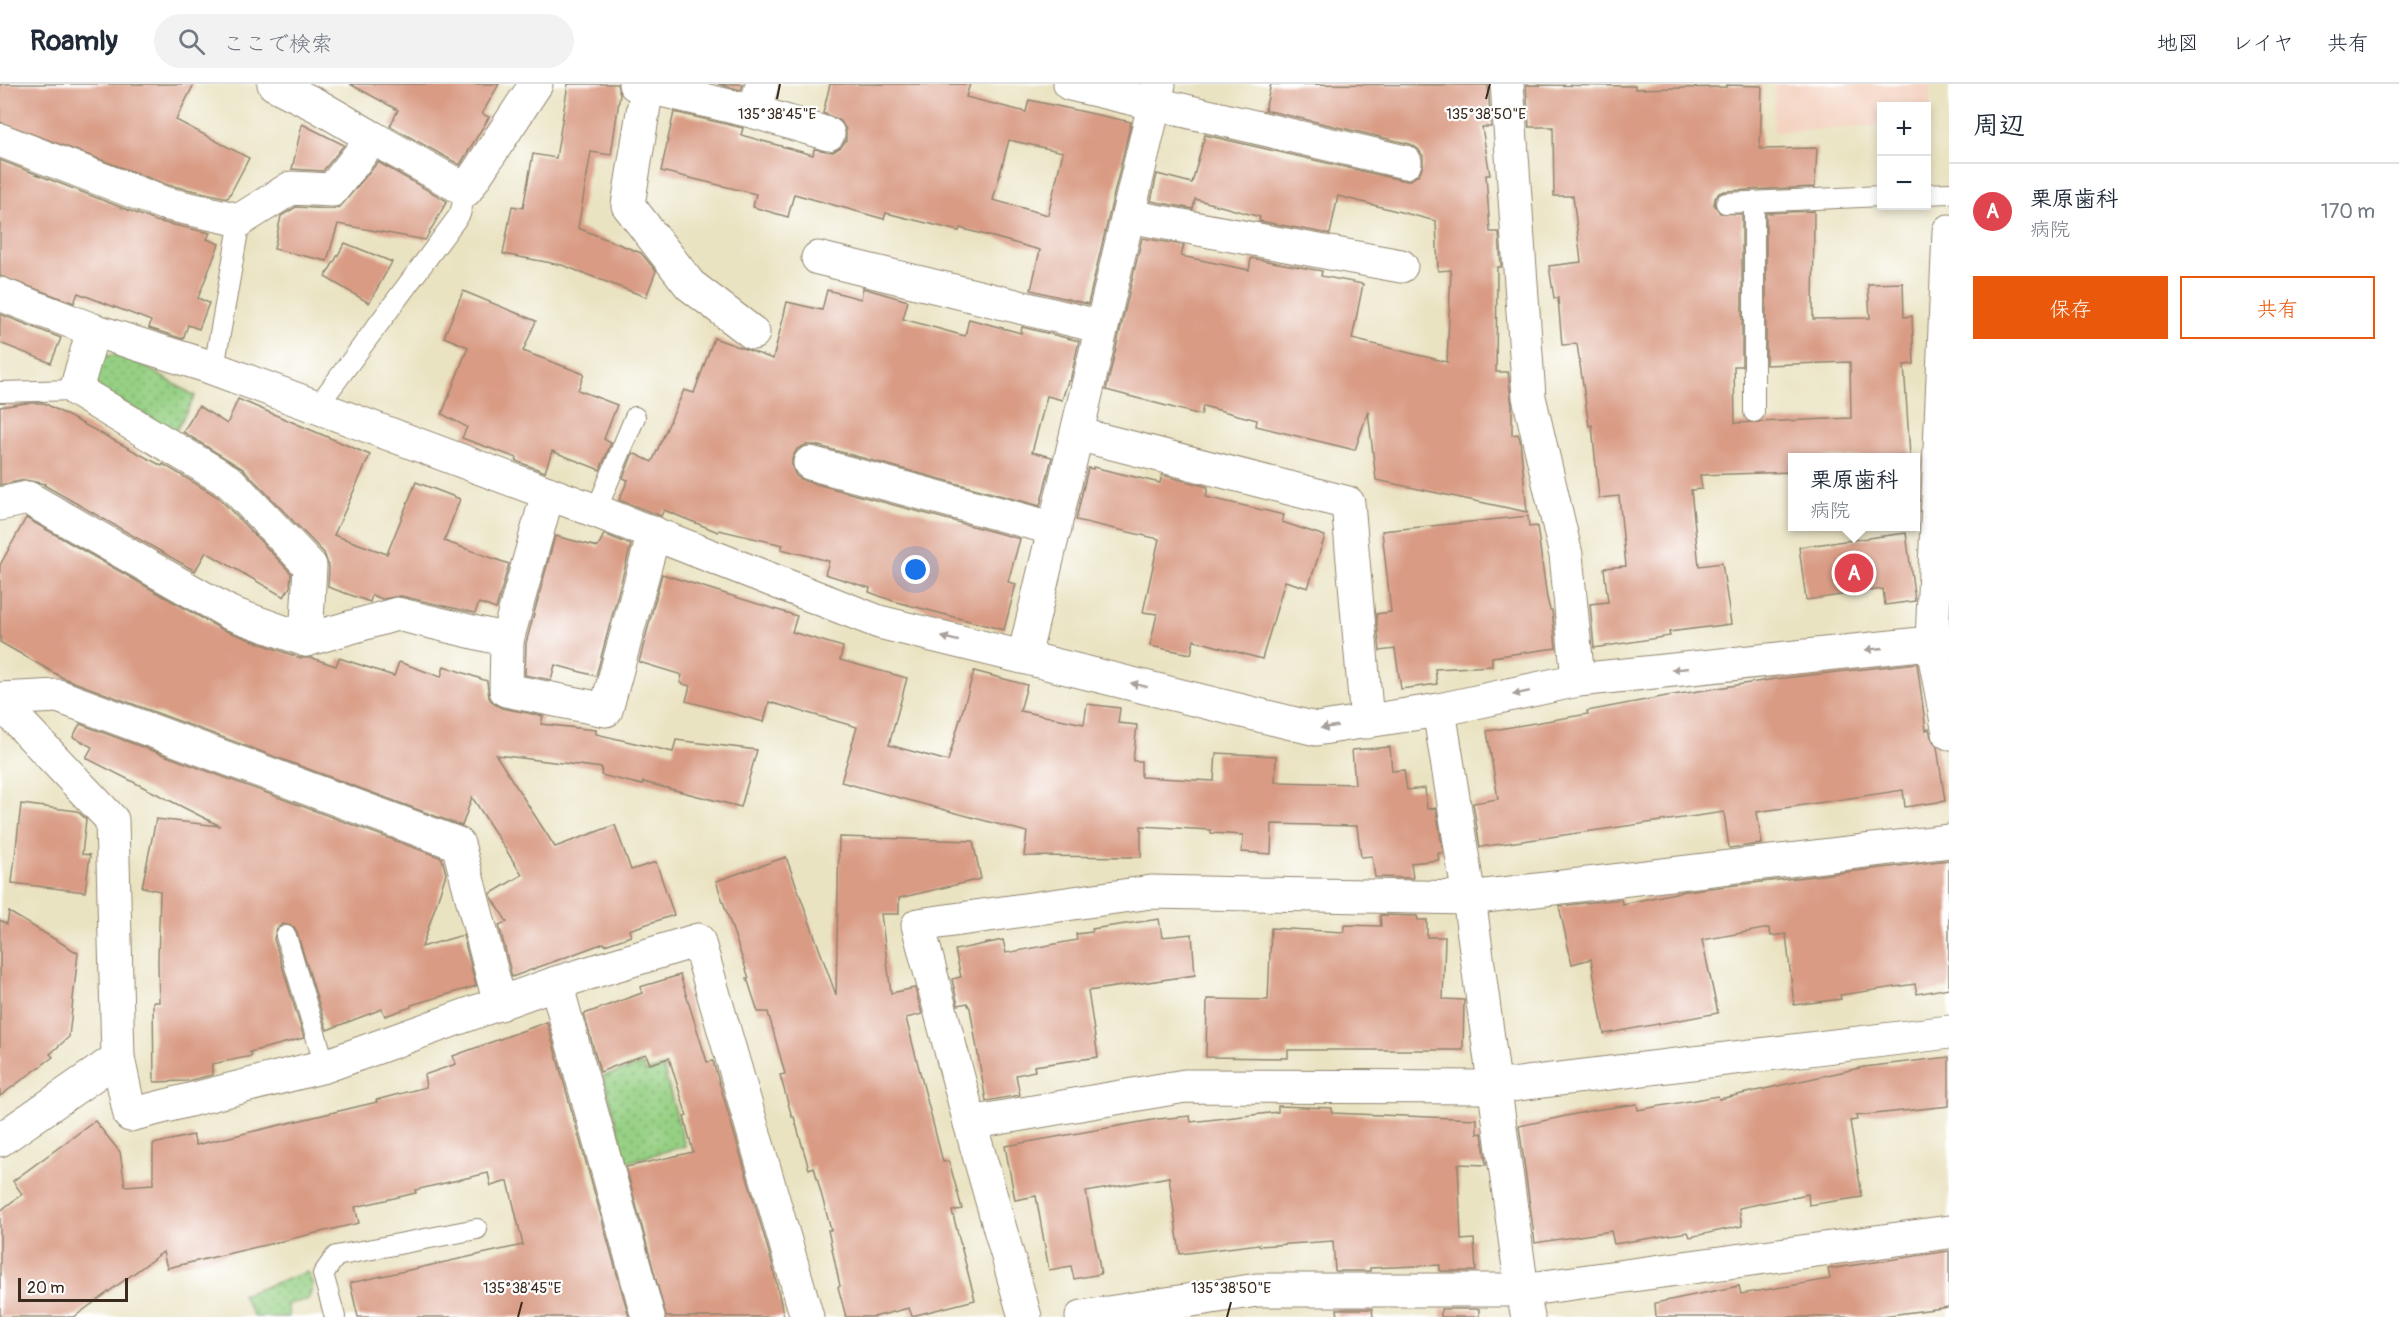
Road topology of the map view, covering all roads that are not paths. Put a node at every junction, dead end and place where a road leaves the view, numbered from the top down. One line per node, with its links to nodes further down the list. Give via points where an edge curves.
1 (274, 84): 7 (street)
2 (536, 84): 13 (street)
3 (1070, 84): 6 (street)
4 (1507, 84): 45 (street, via 1529,397 1566,555)
5 (641, 85): 8 (street); 27 (street, via 628,205 690,285)
6 (1157, 94): 12 (street); 19 (street)
7 (326, 95): 10 (street)
8 (758, 98): 9 (street)
9 (828, 134)
10 (373, 138): 13 (street); 20 (street, via 332,190 291,188)
11 (0, 140): 20 (street, via 163,203)
12 (1405, 162)
13 (466, 190): 31 (lane, via 460,214)
14 (1949, 193): 15 (lane)
15 (1931, 194)
16 (1877, 196): 17 (lane)
17 (1754, 202): 18 (lane); 32 (lane)
18 (1726, 203)
19 (1128, 216): 23 (street); 25 (street)
20 (240, 220): 28 (lane)
21 (1949, 231): 43 (street)
22 (818, 258): 25 (street)
23 (1401, 266)
24 (0, 294): 26 (street)
25 (1102, 327): 34 (street)
26 (93, 330): 28 (street); 29 (street)
27 (753, 333)
28 (214, 368): 31 (street)
29 (76, 390): 30 (lane); 41 (street, via 230,482 310,566)
30 (0, 392)
31 (316, 407): 36 (street)
32 (1754, 412)
33 (634, 417): 38 (lane)
34 (1077, 434): 39 (street); 48 (street, via 1348,503)
35 (810, 463): 39 (street)
36 (548, 493): 38 (street); 42 (street)
37 (0, 504): 41 (street, via 28,498 230,613)
38 (596, 511): 40 (street)
39 (1055, 529): 44 (street)
40 (654, 533): 42 (street, via 606,710 506,690); 44 (street, one-way to 40, via 879,622)
41 (306, 640): 42 (street, via 397,614)
42 (507, 640)
43 (1941, 642): 45 (street, one-way to 45); 49 (street)
44 (1024, 657): 48 (street, one-way to 44, via 1316,729)
45 (1578, 680): 47 (street, one-way to 47)
46 (0, 701): 54 (street, via 58,696 458,844); 56 (street, via 112,820)
47 (1439, 710): 48 (street); 51 (street)
48 (1367, 722)
49 (1949, 733)
50 (1949, 841): 51 (street)
51 (1468, 898): 58 (street); 59 (street, via 1151,892 918,925)
52 (286, 936): 57 (lane)
53 (556, 983): 54 (street); 65 (street); 66 (street, via 698,940)
54 (500, 1004): 57 (street)
55 (1949, 1032): 58 (street)
56 (118, 1058): 57 (street, via 130,1115); 60 (street)
57 (325, 1066)
58 (1494, 1087): 59 (street, via 1185,1086); 63 (street)
59 (970, 1124): 67 (street)
60 (0, 1140)
61 (477, 1228): 64 (lane, via 336,1256 323,1274)
62 (1949, 1232): 63 (street)
63 (1525, 1304): 68 (street, via 1257,1290)
64 (335, 1317)
65 (648, 1317)
66 (807, 1317)
67 (1024, 1317)
68 (1083, 1317)

